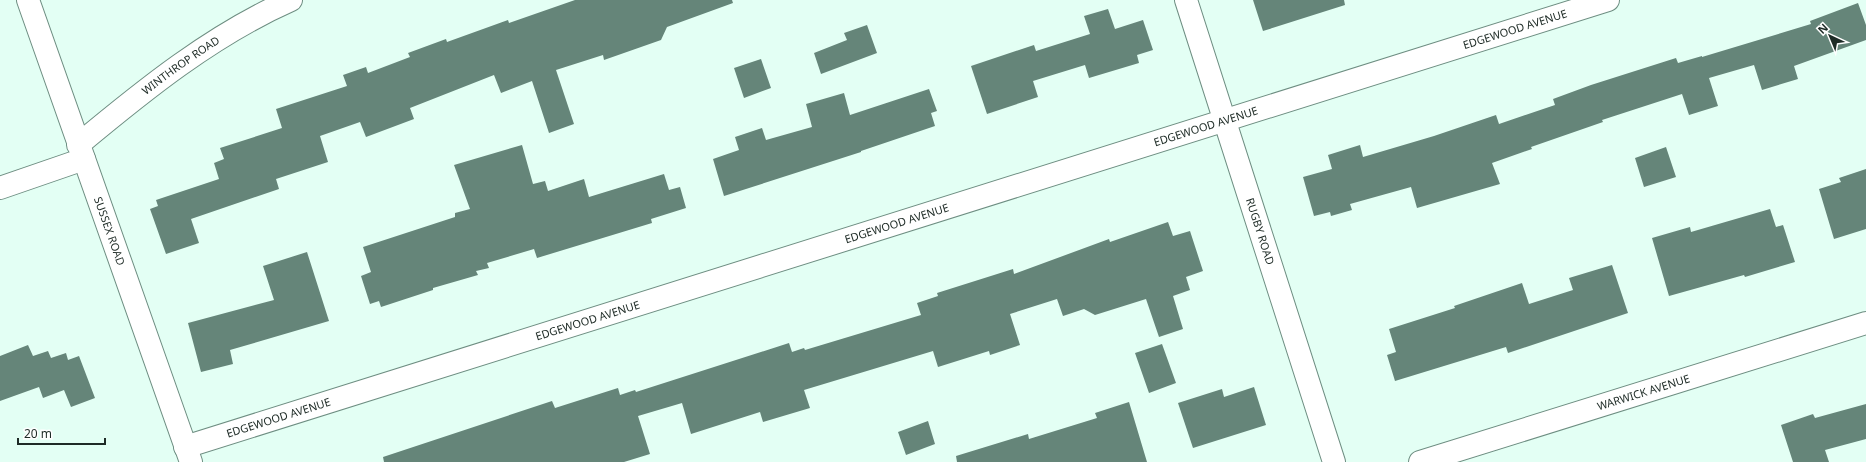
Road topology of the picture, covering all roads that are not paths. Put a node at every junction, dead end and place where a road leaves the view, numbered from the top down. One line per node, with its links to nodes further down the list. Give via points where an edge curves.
1 (28, 0): 6 (street, SUSSEX ROAD)
2 (291, 0): 6 (street, WINTHROP ROAD, via 208,46 144,90)
3 (1186, 0): 5 (street, RUGBY ROAD)
4 (1608, 0): 5 (street, EDGEWOOD AVENUE)
5 (1225, 121): 9 (street, EDGEWOOD AVENUE); 10 (street, RUGBY ROAD)
6 (81, 152): 7 (street, WINTHROP ROAD); 9 (street, SUSSEX ROAD)
7 (0, 188)
8 (1866, 323): 11 (street, WARWICK AVENUE)
9 (188, 455)
10 (1334, 462)
11 (1420, 462)

